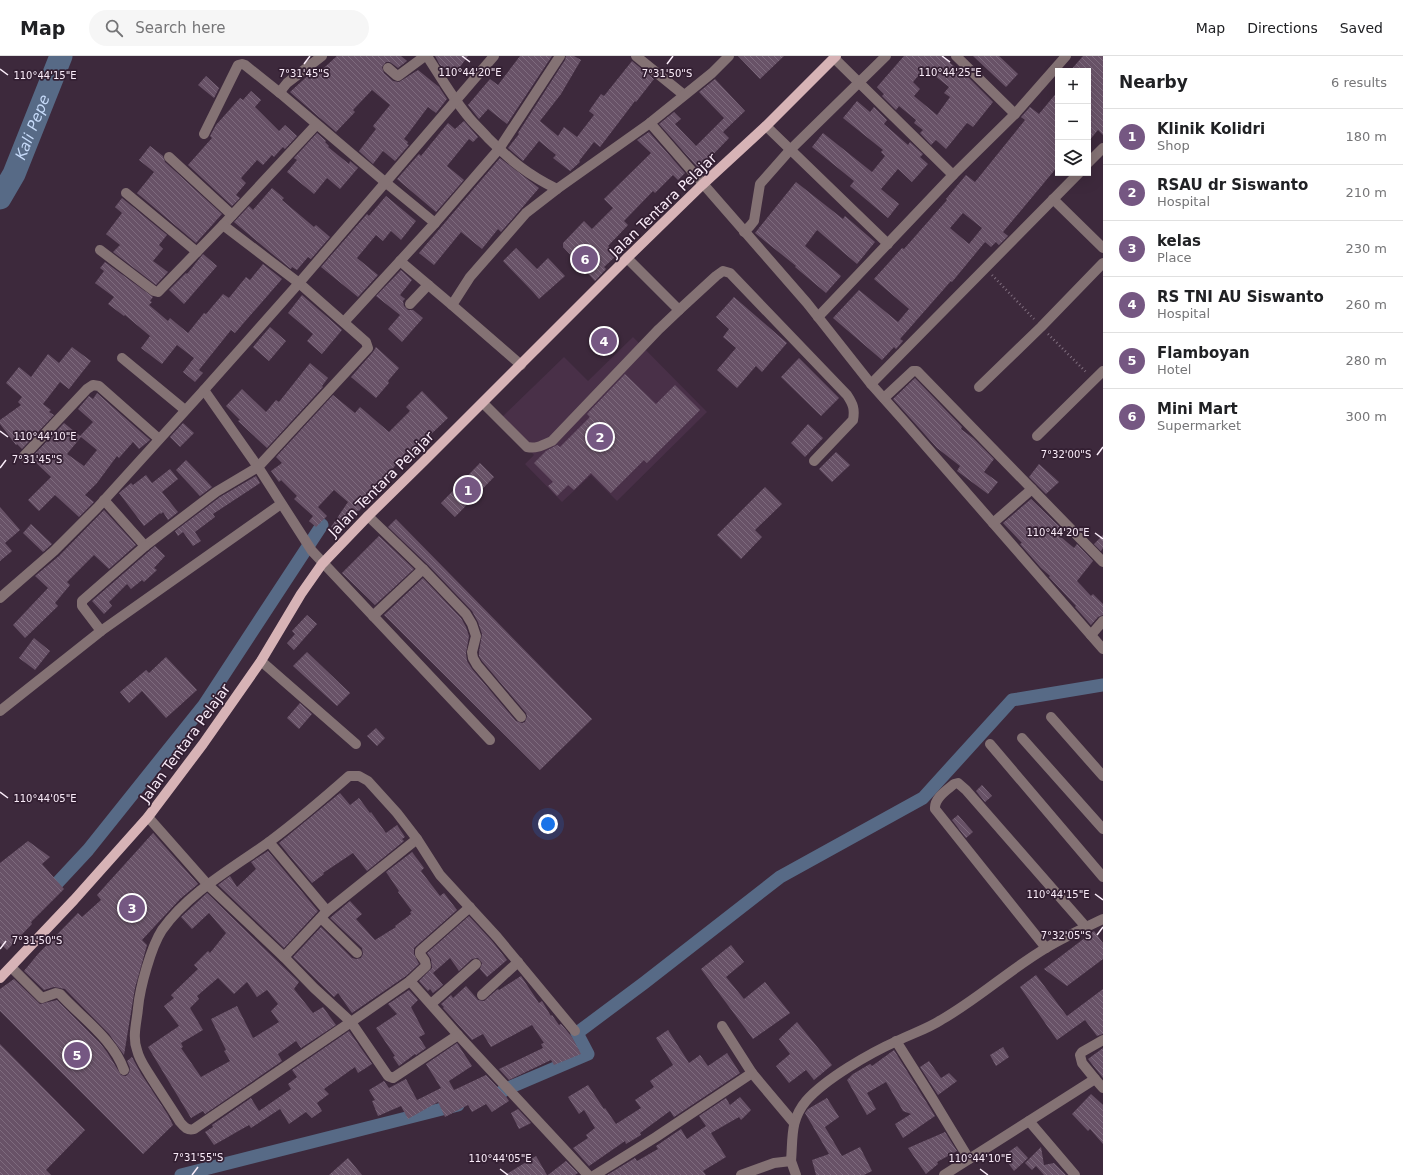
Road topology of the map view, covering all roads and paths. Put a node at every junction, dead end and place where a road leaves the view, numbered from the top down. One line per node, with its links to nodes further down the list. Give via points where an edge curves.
1 (322, 56): 13 (street, via 286,83)
2 (426, 56): 11 (street, via 398,76); 15 (street)
3 (494, 56): 15 (street)
4 (560, 56): 21 (street)
5 (636, 56): 14 (street)
6 (729, 56): 14 (street)
7 (886, 56): 12 (street)
8 (956, 56): 16 (street)
9 (1066, 56): 16 (street)
10 (835, 57): 12 (street); 19 (main road, Jalan Tentara Pelajar)
11 (388, 68)
12 (859, 82): 22 (street); 26 (street)
13 (280, 93): 18 (street); 20 (street, via 245,65 238,65)
14 (684, 95): 17 (street)
15 (456, 101): 21 (street); 28 (street)
16 (1015, 114): 26 (street)
17 (650, 123): 29 (street); 30 (street)
18 (316, 125): 28 (street); 33 (street)
19 (766, 126): 22 (street); 29 (main road, Jalan Tentara Pelajar)
20 (204, 134)
21 (499, 149): 30 (street, via 519,167); 34 (street)
22 (790, 150): 36 (street, via 759,186 754,221); 37 (street)
23 (1102, 151): 25 (street)
24 (169, 157): 33 (street)
25 (1091, 160)
26 (953, 175): 37 (street)
27 (1076, 176): 32 (street)
28 (385, 182): 34 (street); 44 (street)
29 (702, 185): 36 (street); 41 (main road, Jalan Tentara Pelajar)
30 (557, 189): 47 (street, via 526,213 496,245 470,277)
31 (126, 193): 40 (street)
32 (1053, 199): 38 (street); 54 (street)
33 (232, 215): 35 (street)
34 (435, 223): 42 (street)
35 (223, 224): 40 (street); 44 (street)
36 (744, 232): 49 (street)
37 (888, 244): 49 (street)
38 (1103, 248)
39 (100, 250): 40 (street, via 156,292 160,291)
40 (197, 252)
41 (627, 258): 48 (street); 52 (main road, Jalan Tentara Pelajar)
42 (400, 261): 45 (street); 50 (street)
43 (1103, 264): 55 (street)
44 (299, 283): 50 (street); 56 (street)
45 (428, 285): 46 (street); 47 (street)
46 (410, 304)
47 (452, 305): 52 (street)
48 (679, 310): 58 (street, via 552,441 541,447 527,447); 63 (street, via 716,276 723,271 730,272 847,395 855,412 853,420)
49 (818, 317): 54 (street)
50 (344, 322): 64 (street, via 366,342 367,350)
51 (122, 358): 59 (street)
52 (520, 365): 58 (main road, Jalan Tentara Pelajar)
53 (1103, 371): 60 (street)
54 (871, 384): 57 (street)
55 (979, 387)
56 (204, 390): 59 (street); 64 (street)
57 (884, 398): 65 (street, via 915,370); 69 (street)
58 (483, 403): 68 (main road, Jalan Tentara Pelajar)
59 (185, 410): 61 (street)
60 (1037, 436)
61 (159, 439): 62 (street, via 99,386 93,385); 66 (street)
62 (24, 456)
63 (814, 461)
64 (258, 467): 67 (street); 70 (street, via 216,492)
65 (1032, 489): 69 (street); 71 (street)
66 (104, 500): 70 (street); 74 (street, via 54,551)
67 (281, 504): 72 (street); 77 (street)
68 (368, 516): 72 (main road, Jalan Tentara Pelajar); 73 (street)
69 (993, 523): 78 (street)
70 (145, 546): 77 (street, via 82,601 82,606)
71 (1103, 562)
72 (322, 564): 75 (street); 80 (main road, Jalan Tentara Pelajar, via 301,594)
73 (423, 569): 75 (street); 82 (street, via 466,614 476,636 472,652 477,665)
74 (0, 598)
75 (373, 616): 85 (street)
76 (1103, 621): 78 (street)
77 (100, 631): 81 (street)
78 (1091, 635): 79 (street)
79 (1103, 649)
80 (262, 661): 86 (street); 89 (main road, Jalan Tentara Pelajar)
81 (0, 712)
82 (522, 717)
83 (1051, 717): 88 (street)
84 (1022, 738): 90 (street)
85 (490, 740)
86 (356, 744)
87 (990, 744): 93 (street)
88 (1103, 776)
89 (148, 817): 94 (street); 104 (main road, Jalan Tentara Pelajar)
90 (1103, 829)
91 (417, 839): 92 (street, via 368,781 356,775 349,776); 95 (street, via 440,875); 96 (street)
92 (269, 842): 94 (street); 96 (street)
93 (1103, 877)
94 (208, 885): 101 (street); 109 (street, via 162,930 156,941 139,999 136,1048 184,1126 189,1130 194,1129)
95 (470, 907): 102 (street); 106 (street, via 420,951 426,966)
96 (324, 914): 100 (street); 101 (street)
97 (1103, 919): 98 (street)
98 (1086, 927): 99 (street); 99 (street, via 966,790 954,784 937,799 935,809)
99 (1046, 948): 114 (street, via 940,1021)
100 (357, 953)
101 (284, 957): 109 (street)
102 (518, 962): 107 (street); 111 (street)
103 (476, 964): 108 (street)
104 (11, 967): 105 (main road, Jalan Tentara Pelajar); 115 (street, via 42,998 60,994 109,1043 120,1058)
105 (0, 978)
106 (410, 981): 108 (street); 109 (street)
107 (482, 994)
108 (431, 1004): 112 (street)
109 (351, 1022): 112 (street, via 388,1076 393,1078)
110 (722, 1026): 116 (street)
111 (575, 1031)
112 (458, 1035): 123 (street)
113 (1103, 1040): 117 (street, via 1080,1055 1082,1063)
114 (896, 1041): 120 (street, via 863,1058 814,1092 801,1108); 121 (street)
115 (124, 1070)
116 (752, 1073): 120 (street); 124 (street)
117 (1095, 1079): 118 (street); 119 (street)
118 (1103, 1088)
119 (1029, 1121): 121 (street); 128 (street)
120 (794, 1123): 122 (street)
121 (969, 1159): 127 (street)
122 (791, 1161): 125 (street, via 774,1163); 126 (street)
123 (584, 1174)
124 (595, 1175)
125 (741, 1175)
126 (796, 1175)
127 (944, 1175)
128 (1075, 1175)

